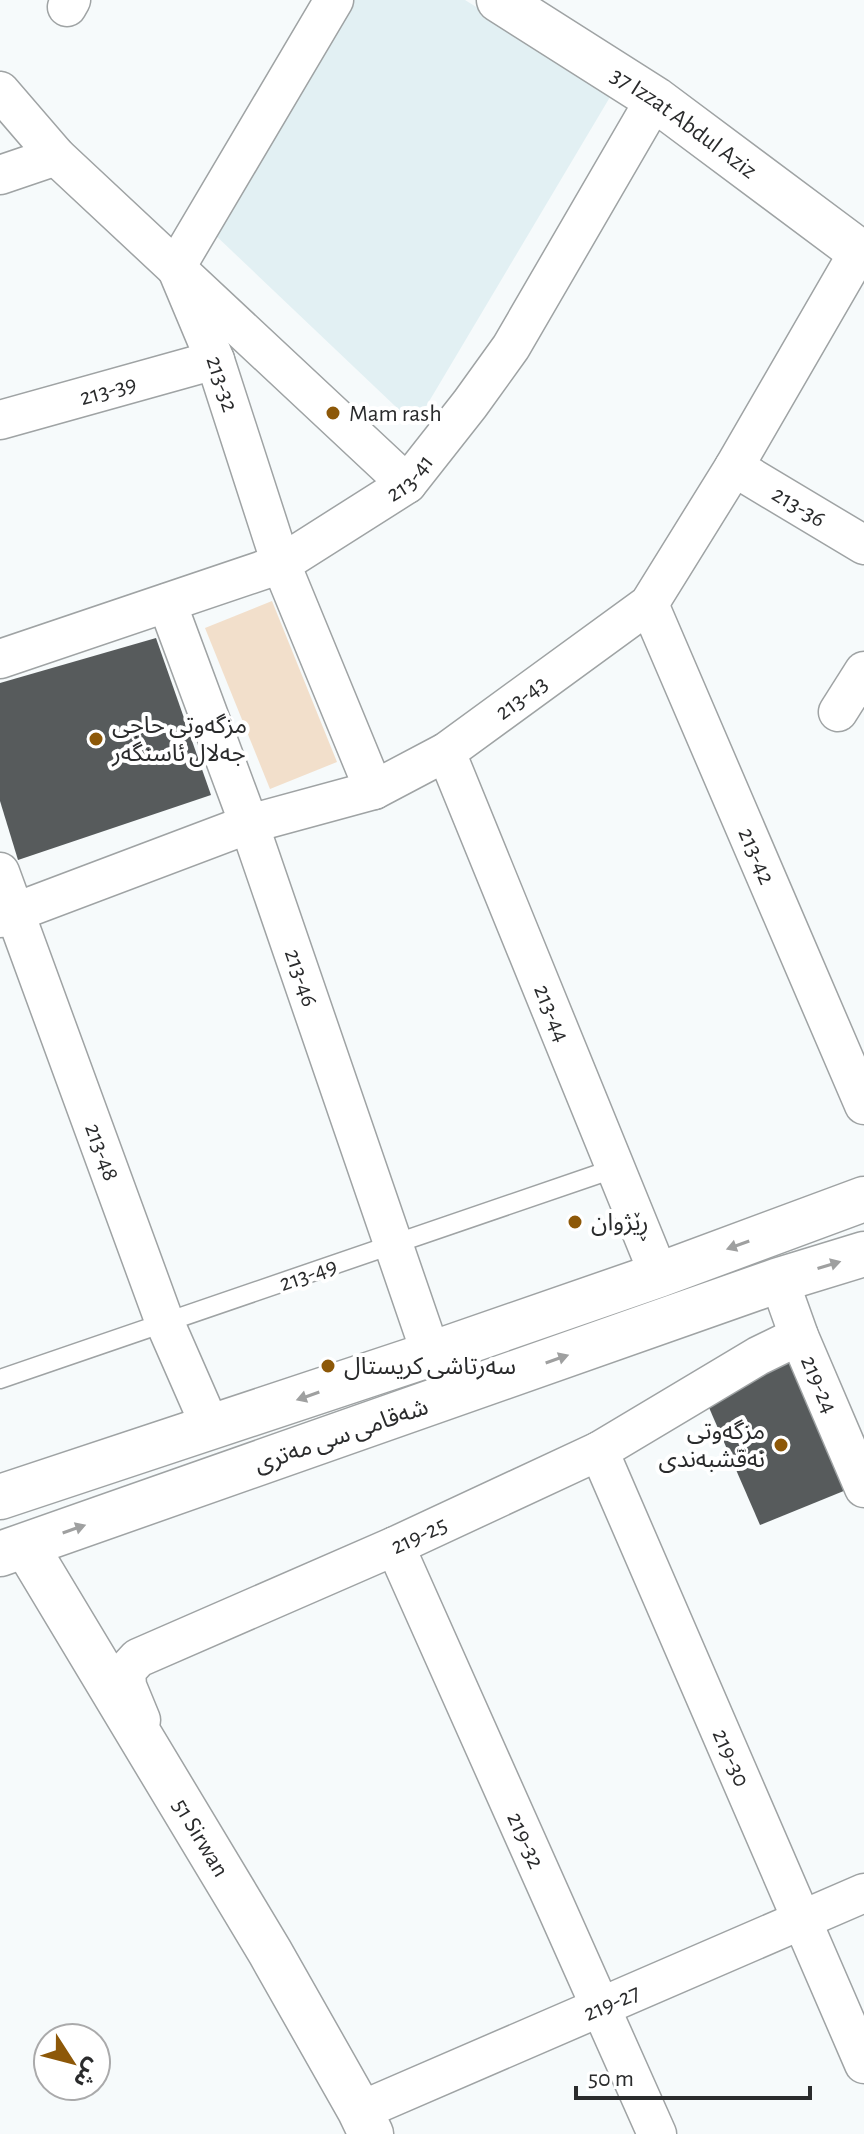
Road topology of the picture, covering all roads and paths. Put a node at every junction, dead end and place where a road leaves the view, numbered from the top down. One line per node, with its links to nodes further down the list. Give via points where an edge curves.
1 (334, 0): 8 (street)
2 (499, 0): 4 (main road, 37 Izzat Abdul Aziz)
3 (0, 91): 5 (street)
4 (655, 99): 7 (main road, 37 Izzat Abdul Aziz); 12 (street, 213-41, via 511,347)
5 (56, 156): 6 (street); 8 (street)
6 (0, 175)
7 (862, 253): 11 (street, 213-43)
8 (176, 267): 9 (street, 213-32); 12 (street)
9 (215, 360): 10 (street, 213-39); 14 (street, 213-32)
10 (0, 420)
11 (734, 467): 13 (street, 213-36); 16 (street, 213-43)
12 (407, 484): 14 (street, 213-41)
13 (864, 545)
14 (281, 564): 15 (street, 213-41); 21 (street, 213-32)
15 (167, 603): 17 (street, 213-41); 22 (street, 213-46)
16 (649, 604): 20 (street, 213-43); 25 (street, 213-42)
17 (0, 659)
18 (864, 671): 19 (street)
19 (838, 712)
20 (446, 752): 21 (street, 213-43); 26 (street, 213-44)
21 (374, 790): 22 (street, 213-43)
22 (249, 824): 24 (street, 213-43); 28 (street, 213-46)
23 (0, 872): 24 (street, 213-48)
24 (8, 916): 32 (street, 213-48)
25 (864, 1105)
26 (616, 1168): 28 (lane, 213-49); 30 (street, 213-44)
27 (864, 1199): 30 (main road, شەقامی سی مەتری, one-way to 30)
28 (395, 1244): 32 (lane, 213-49); 34 (street, 213-46)
29 (864, 1254): 31 (main road, شەقامی سی مەتری, one-way to 29)
30 (659, 1275): 34 (main road, شەقامی سی مەتری)
31 (779, 1280): 33 (street, 219-24); 41 (main road, شەقامی سی مەتری, one-way to 31)
32 (165, 1323): 35 (lane, 213-49); 36 (street, 213-48)
33 (799, 1336): 37 (street, 219-25); 38 (street, 219-24)
34 (431, 1354): 36 (main road, شەقامی سی مەتری, one-way to 36)
35 (0, 1379)
36 (211, 1428): 39 (main road, شەقامی سی مەتری)
37 (599, 1451): 40 (street, 219-25); 44 (street, 219-30)
38 (864, 1488)
39 (0, 1497)
40 (395, 1546): 42 (street, 219-25, via 138,1658 126,1671 127,1686); 45 (street, 219-32)
41 (13, 1550): 42 (main road, 51 Sirwan)
42 (162, 1771): 47 (main road, 51 Sirwan)
43 (864, 1893): 44 (street, 219-27)
44 (802, 1920): 45 (street, 219-27); 46 (street, 219-30)
45 (601, 2007): 47 (street, 219-27); 48 (street, 219-32)
46 (864, 2064)
47 (365, 2122)
48 (657, 2134)

